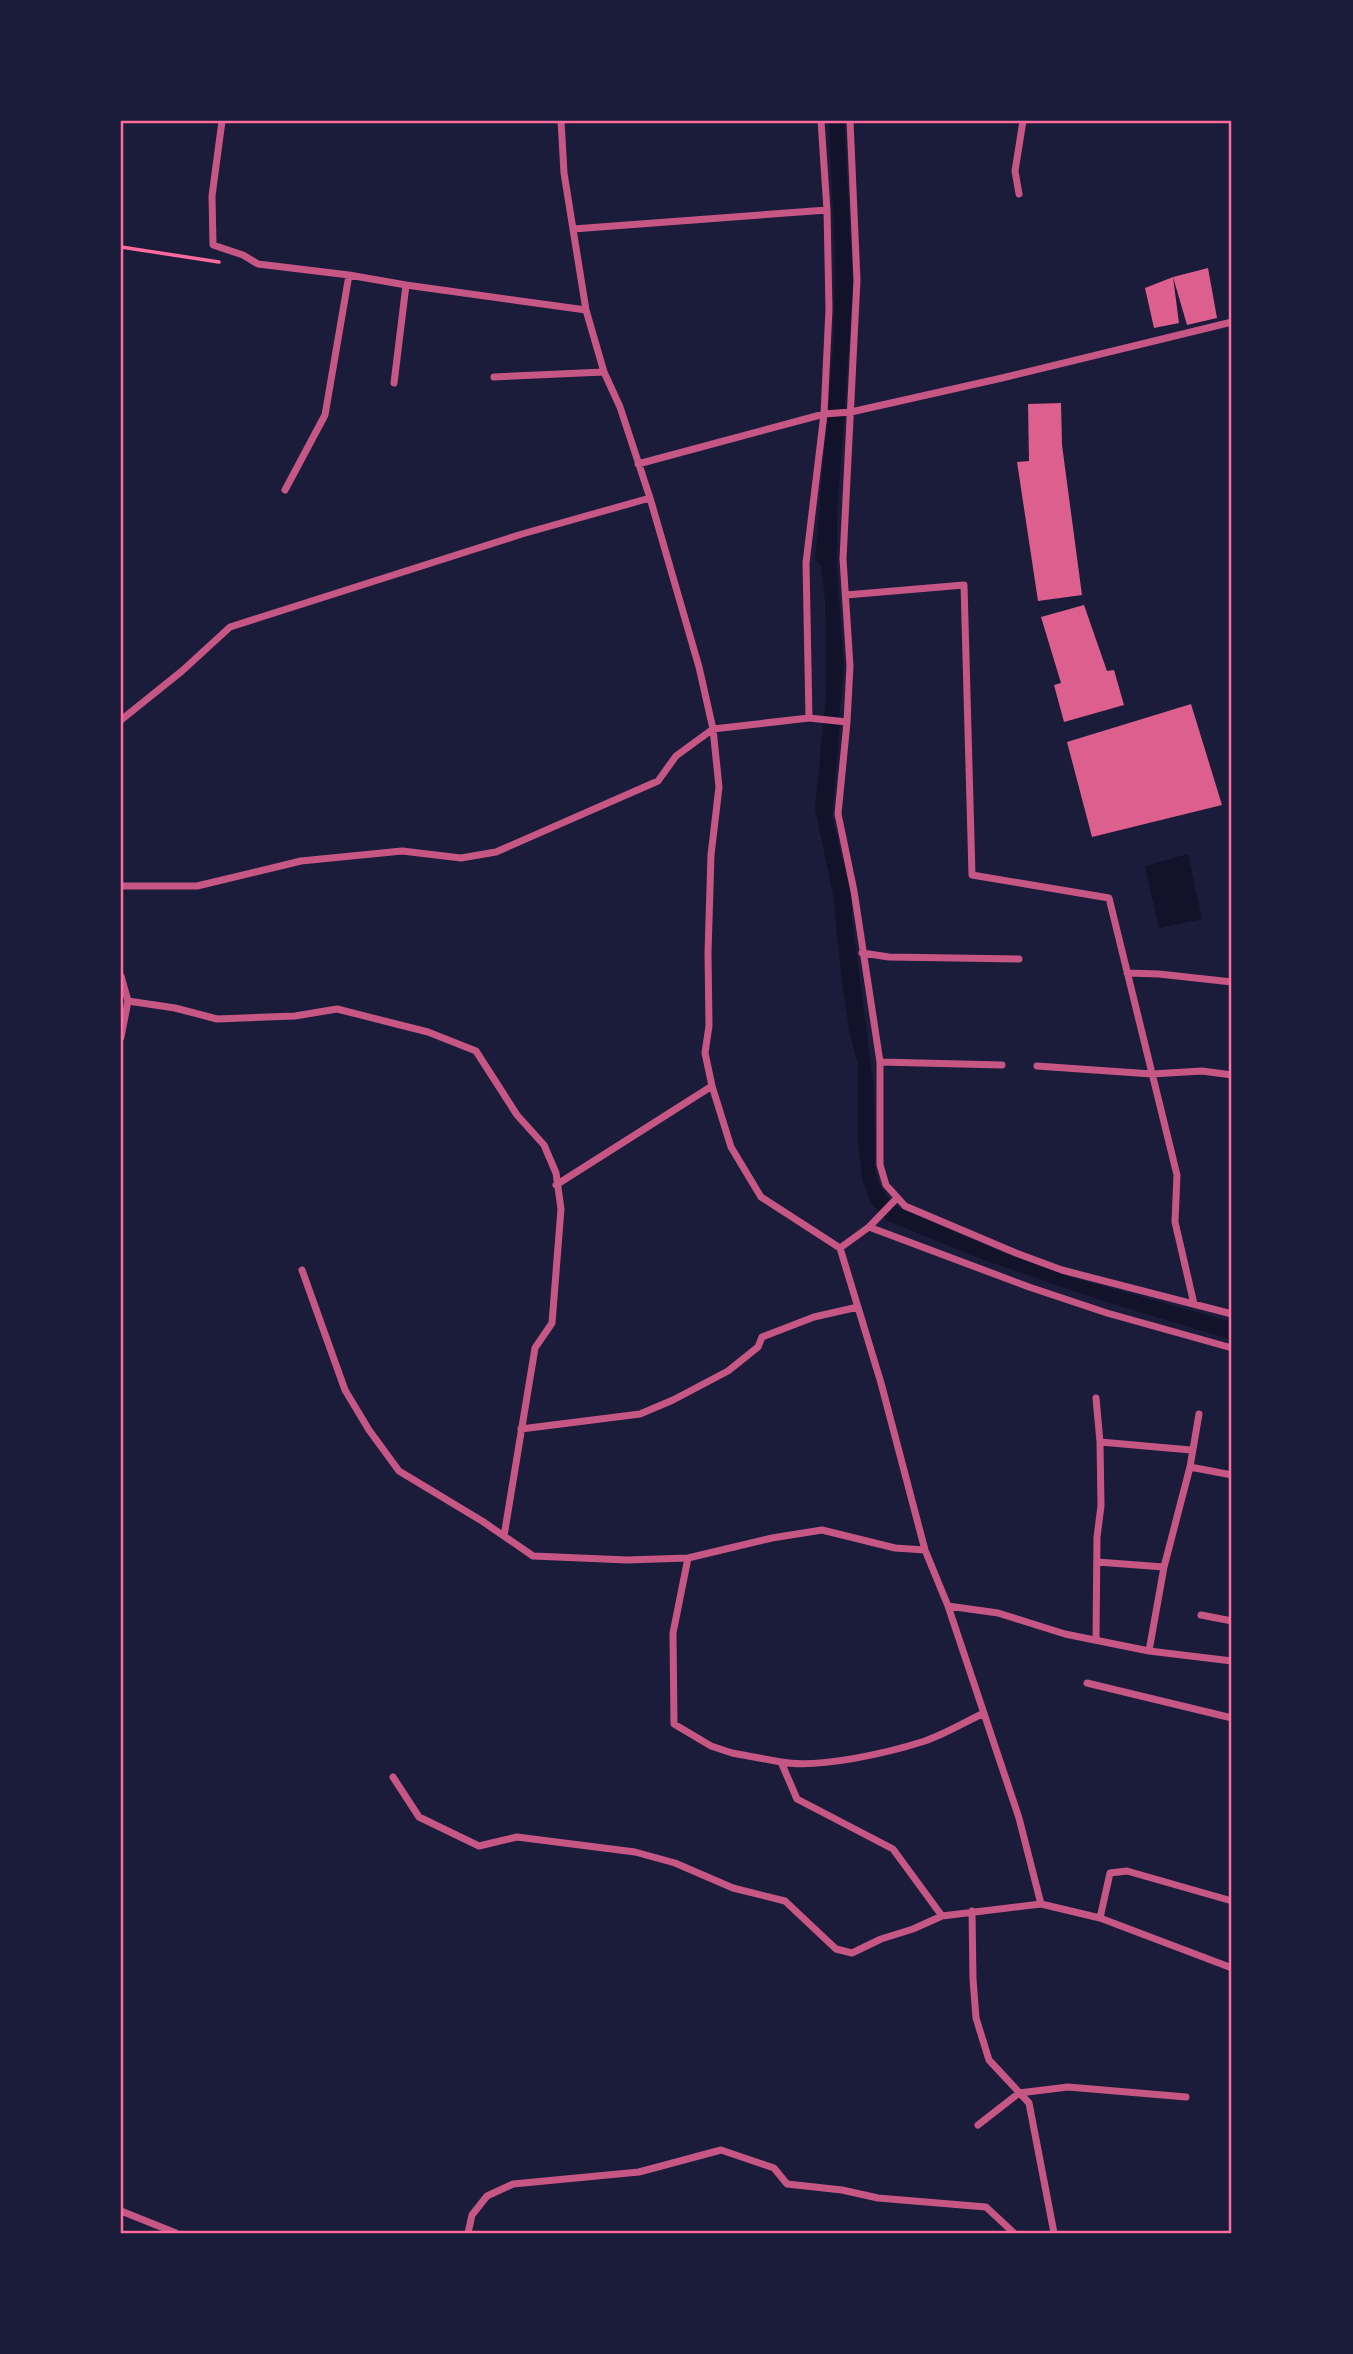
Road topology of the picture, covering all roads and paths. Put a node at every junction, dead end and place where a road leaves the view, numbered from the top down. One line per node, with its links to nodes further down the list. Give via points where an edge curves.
1 (222, 121): 10 (street, via 212,196 213,244)
2 (561, 121): 8 (street)
3 (821, 121): 7 (street)
4 (852, 121): 18 (street, via 858,280)
5 (1023, 121): 6 (street, via 1015,171)
6 (1019, 194)
7 (827, 210): 8 (street); 19 (street)
8 (573, 229): 13 (street)
9 (121, 247): 10 (path, via 228,263)
10 (243, 255): 11 (street, via 258,264)
11 (349, 275): 12 (street); 21 (street, via 325,415)
12 (406, 285): 13 (street); 17 (street)
13 (586, 310): 15 (street)
14 (1232, 322): 18 (street)
15 (604, 372): 16 (street); 20 (street)
16 (495, 377)
17 (394, 383)
18 (851, 412): 19 (street); 23 (street, via 843,559)
19 (824, 414): 20 (street); 24 (street, via 806,563)
20 (638, 464): 22 (street)
21 (285, 490)
22 (650, 498): 25 (street, via 230,627); 27 (street)
23 (846, 595): 26 (street); 31 (street, via 964,585 972,875 1109,898)
24 (809, 718): 26 (street); 27 (street)
25 (121, 720)
26 (847, 722): 29 (street, via 838,814)
27 (713, 729): 28 (street, via 676,756 658,781 495,852 461,858 402,851 301,861 197,886); 41 (street, via 719,787 711,855 705,1052)
28 (121, 886)
29 (862, 953): 30 (street); 36 (street)
30 (1019, 959)
31 (1127, 973): 33 (street); 39 (street)
32 (121, 976): 34 (street)
33 (1232, 982)
34 (128, 1001): 35 (street); 42 (street, via 217,1019 337,1009 428,1032 475,1051 517,1115 544,1145)
35 (121, 1037)
36 (880, 1062): 37 (street); 43 (street, via 880,1165)
37 (1002, 1065)
38 (1037, 1066): 39 (street)
39 (1152, 1074): 40 (street); 47 (street, via 1177,1175 1175,1222)
40 (1232, 1075)
41 (712, 1086): 42 (street); 45 (street, via 731,1147 761,1197)
42 (556, 1185): 53 (street, via 561,1209 552,1323 535,1348)
43 (896, 1199): 44 (street); 47 (street, via 1062,1270)
44 (869, 1227): 45 (street); 50 (street, via 1107,1313)
45 (840, 1248): 48 (street)
46 (302, 1270): 58 (street, via 345,1390 399,1471)
47 (1194, 1304): 49 (street)
48 (859, 1307): 53 (street, via 814,1317 762,1337 758,1347 728,1371 640,1414); 59 (street)
49 (1232, 1314)
50 (1232, 1348)
51 (1096, 1398): 54 (street)
52 (1199, 1414): 55 (street)
53 (521, 1429): 58 (street)
54 (1100, 1442): 55 (street); 61 (street)
55 (1191, 1450): 56 (street)
56 (1190, 1468): 57 (street); 62 (street)
57 (1232, 1475)
58 (503, 1536): 60 (street, via 533,1556)
59 (925, 1550): 60 (street, via 895,1548 822,1530); 63 (street)
60 (688, 1558): 72 (street, via 673,1633 674,1724 711,1746)
61 (1097, 1562): 62 (street); 66 (street)
62 (1164, 1567): 67 (street)
63 (948, 1606): 66 (street, via 998,1613); 70 (street)
64 (1201, 1615): 65 (street)
65 (1232, 1621)
66 (1096, 1640): 67 (street)
67 (1149, 1651): 68 (street)
68 (1232, 1661)
69 (1087, 1683): 71 (street)
70 (984, 1713): 72 (street, via 926,1740 892,1749 830,1761); 75 (street, via 1019,1818)
71 (1232, 1717)
72 (781, 1762): 77 (street, via 797,1800 893,1849)
73 (393, 1777): 77 (street, via 419,1817 480,1846 517,1837 635,1853 675,1864 733,1888 785,1901 836,1949 852,1953)
74 (1232, 1901): 78 (street, via 1127,1871 1111,1873)
75 (1041, 1904): 76 (street); 78 (street)
76 (972, 1911): 77 (street); 80 (street, via 976,2018 989,2060)
77 (943, 1916)
78 (1100, 1919): 79 (street)
79 (1232, 1968)
80 (1019, 2093): 81 (street, via 1068,2087); 82 (street); 87 (street, via 1029,2103)
81 (1186, 2097)
82 (978, 2125)
83 (121, 2211): 84 (street)
84 (176, 2233)
85 (468, 2233): 86 (street, via 472,2215 487,2196 513,2184 639,2172 722,2150 774,2168 787,2184 986,2207)
86 (1014, 2233)
87 (1054, 2233)

